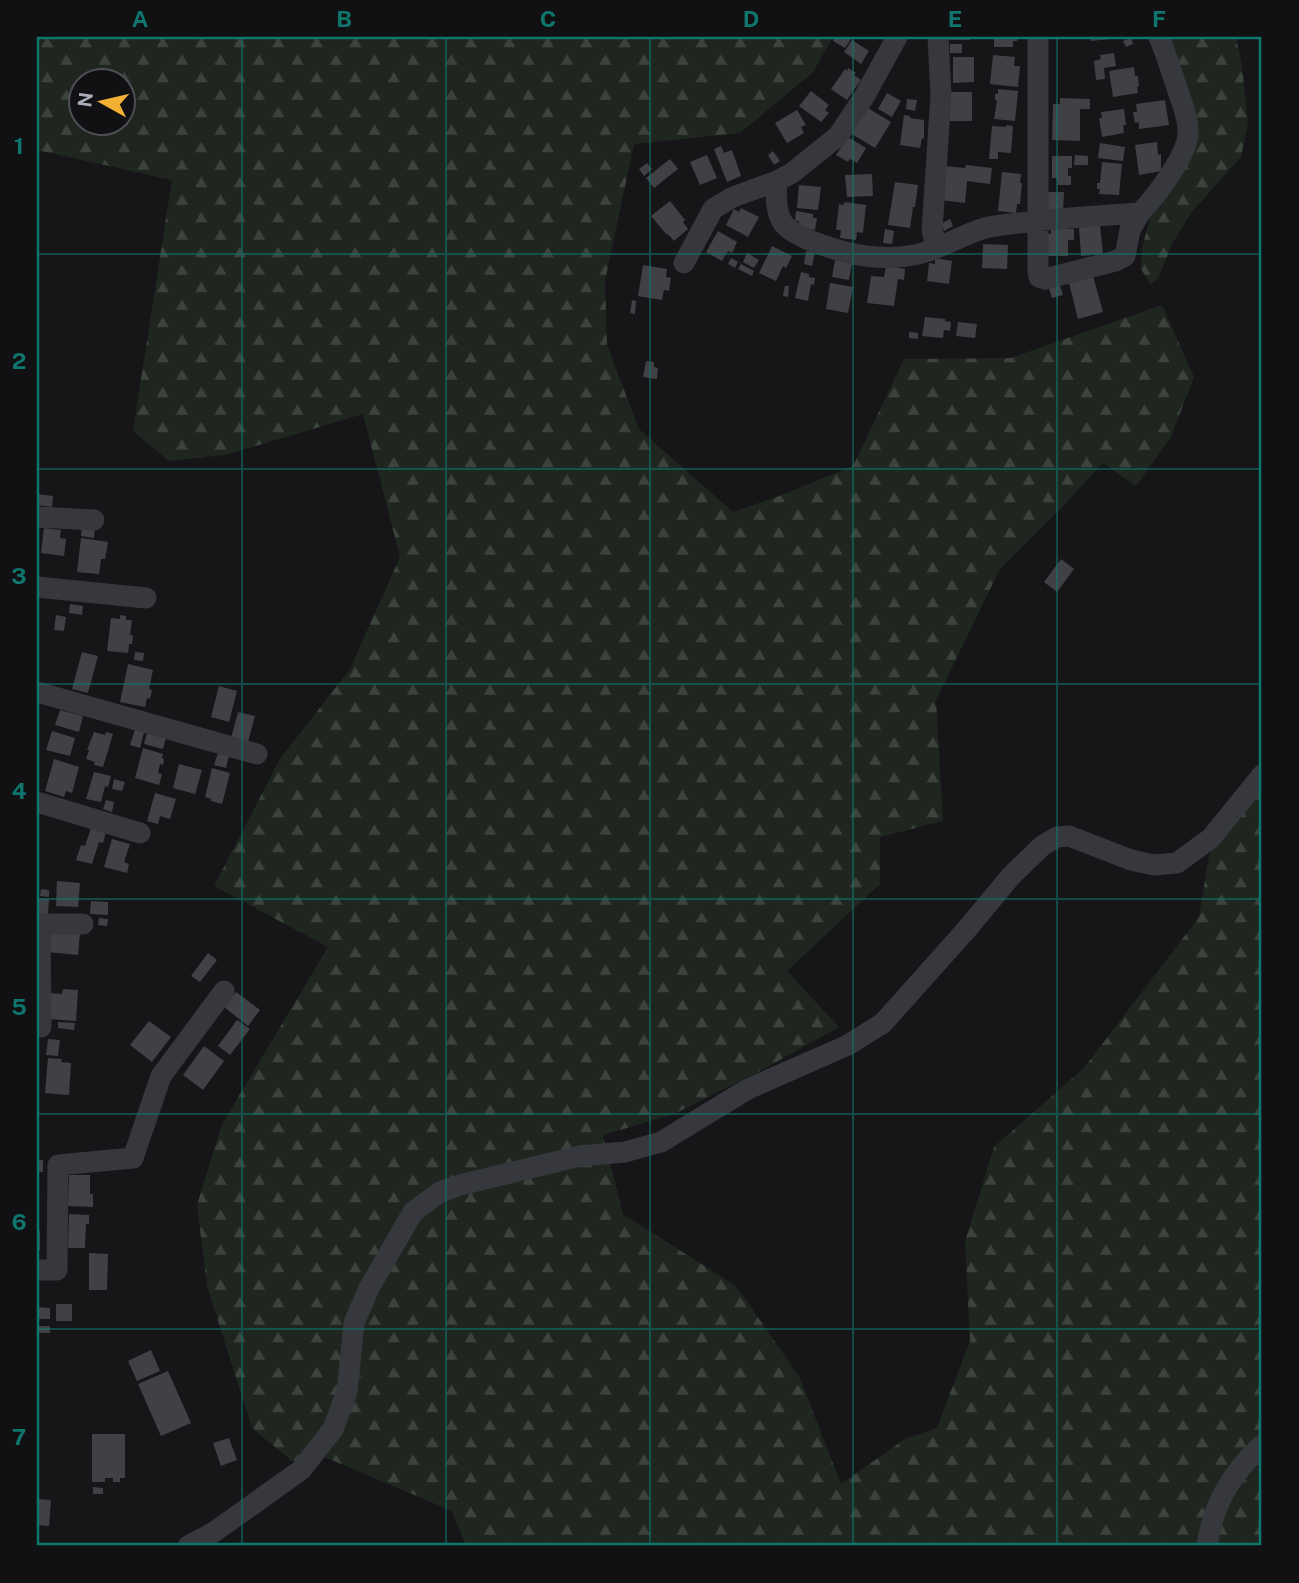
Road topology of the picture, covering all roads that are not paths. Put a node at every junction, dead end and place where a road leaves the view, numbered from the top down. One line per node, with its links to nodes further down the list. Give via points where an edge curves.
1 (897, 37): 5 (street, via 838,136)
2 (938, 37): 8 (street, via 941,95 932,230)
3 (1038, 37): 7 (street)
4 (1159, 37): 6 (street, via 1188,131 1185,148 1170,174)
5 (777, 181): 8 (street, via 783,223 810,241 873,257 915,255); 9 (street, via 713,209)
6 (1140, 213): 7 (street); 7 (street, via 1130,230 1125,256 1045,279 1038,271)
7 (1037, 221): 8 (street, via 992,227)
8 (936, 247)
9 (684, 263)
10 (37, 517): 11 (street)
11 (94, 520)
12 (37, 587): 13 (street)
13 (146, 598)
14 (37, 692): 15 (street)
15 (257, 754)
16 (1262, 775): 25 (street, via 1211,838 1177,863 1130,860 1069,836 1057,836 1011,876 883,1023 848,1045 748,1089 661,1142 625,1152 580,1156 440,1192 413,1212 369,1288 354,1323 347,1392 333,1429 302,1470)
17 (37, 802): 18 (street)
18 (140, 833)
19 (83, 923): 20 (street)
20 (38, 924): 22 (street, via 41,1027)
21 (224, 991): 23 (street, via 161,1076 132,1158 58,1165 57,1270)
22 (37, 1027)
23 (37, 1270)
24 (1262, 1446): 26 (street, via 1227,1485)
25 (188, 1546)
26 (1207, 1546)

